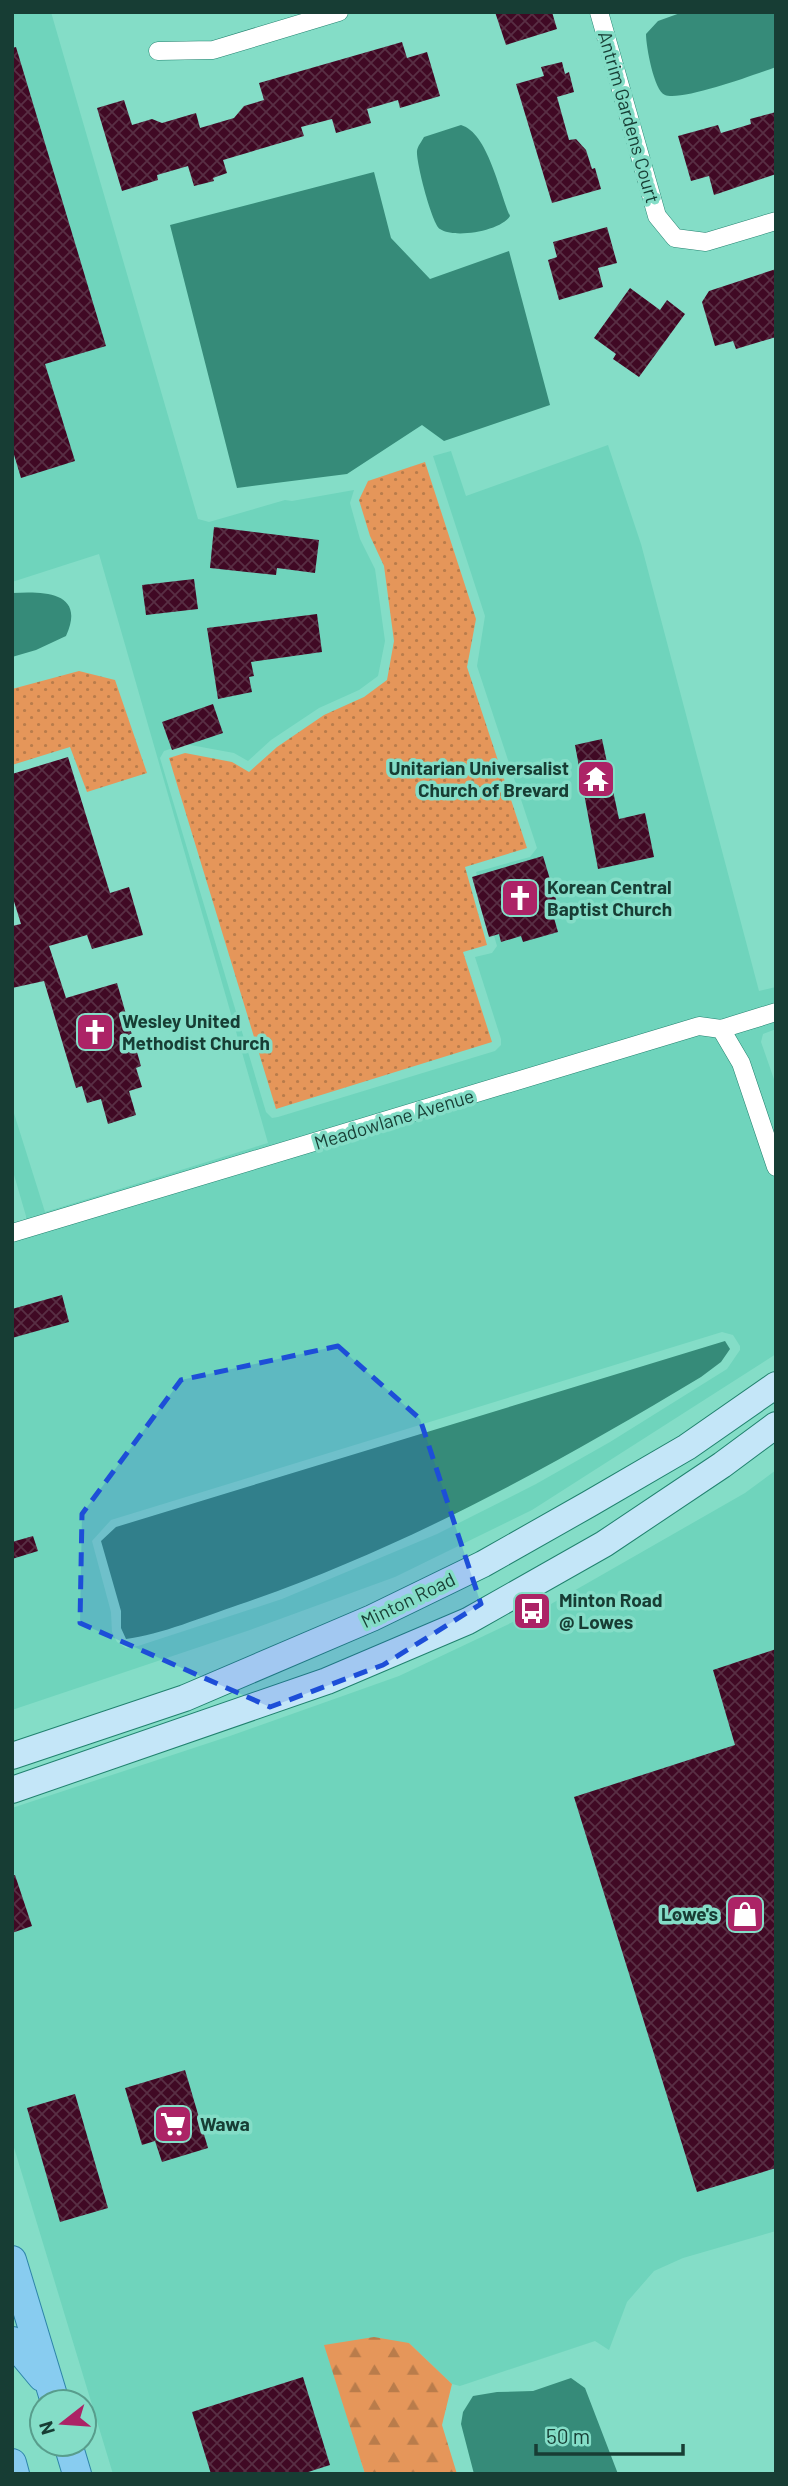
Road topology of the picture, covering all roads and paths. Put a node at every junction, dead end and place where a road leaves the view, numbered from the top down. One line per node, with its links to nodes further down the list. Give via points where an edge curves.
1 (339, 12): 3 (street, via 213,50)
2 (599, 12): 4 (street, Antrim Gardens Court, via 657,216 666,227 675,237 706,242)
3 (158, 51)
4 (776, 221)
5 (776, 1012): 6 (street, Meadowlane Avenue)
6 (721, 1029): 7 (street, via 741,1063); 8 (street, Meadowlane Avenue, via 699,1026)
7 (776, 1167)
8 (12, 1233)
9 (776, 1385): 11 (main road, Minton Road, via 687,1447 483,1564 185,1698)
10 (776, 1425): 12 (main road, Minton Road, via 604,1544 468,1621 327,1681)
11 (12, 1756)
12 (12, 1790)
13 (12, 2260): 14 (main road)
14 (19, 2306): 17 (main road)
15 (12, 2341): 16 (main road)
16 (48, 2388)
17 (50, 2388)
18 (12, 2463): 19 (main road)
19 (15, 2474)

